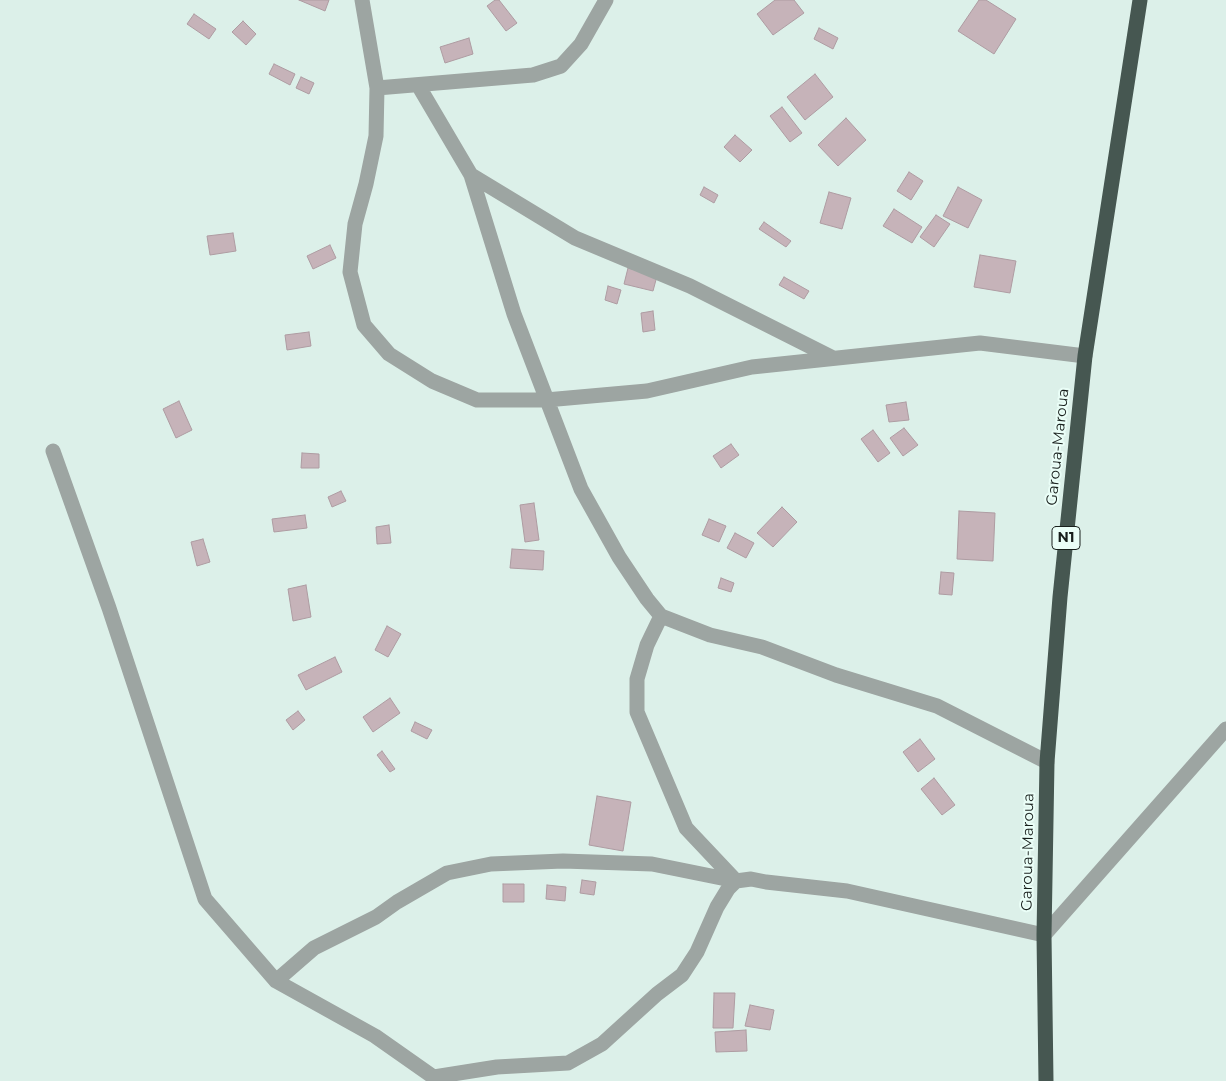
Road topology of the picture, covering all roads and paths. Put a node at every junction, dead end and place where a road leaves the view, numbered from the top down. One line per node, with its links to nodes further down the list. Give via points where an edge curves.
1 (362, 0): 5 (street)
2 (606, 0): 4 (street, via 581,44 561,66 532,74)
3 (1140, 0): 7 (highway, Garoua-Maroua / N1)
4 (418, 85): 5 (street); 6 (street)
5 (377, 88): 9 (street, via 376,136 355,224 350,272 364,325 389,354 432,380 477,400)
6 (471, 175): 8 (street, via 575,238 690,286); 9 (street, via 514,314)
7 (1085, 356): 8 (street, via 980,343); 13 (highway, Garoua-Maroua / N1)
8 (833, 358): 9 (street, via 752,366 647,391)
9 (546, 400): 11 (street, via 581,489 619,557)
10 (53, 451): 16 (street, via 109,608 205,899)
11 (661, 616): 13 (street, via 710,635 762,647 836,675 937,706); 14 (street, via 647,645 637,679 637,712 686,828)
12 (1226, 729): 15 (street)
13 (1047, 762): 15 (highway, Garoua-Maroua / N1)
14 (736, 881): 15 (street, via 750,879 847,891); 16 (street, via 652,864 491,864 446,873 376,917 314,948); 17 (street, via 720,901 697,952 682,975 656,994 602,1044 568,1063 496,1067)
15 (1044, 935): 18 (highway, Garoua-Maroua / N1)
16 (276, 981): 17 (street, via 375,1036)
17 (437, 1079)
18 (1046, 1081)

